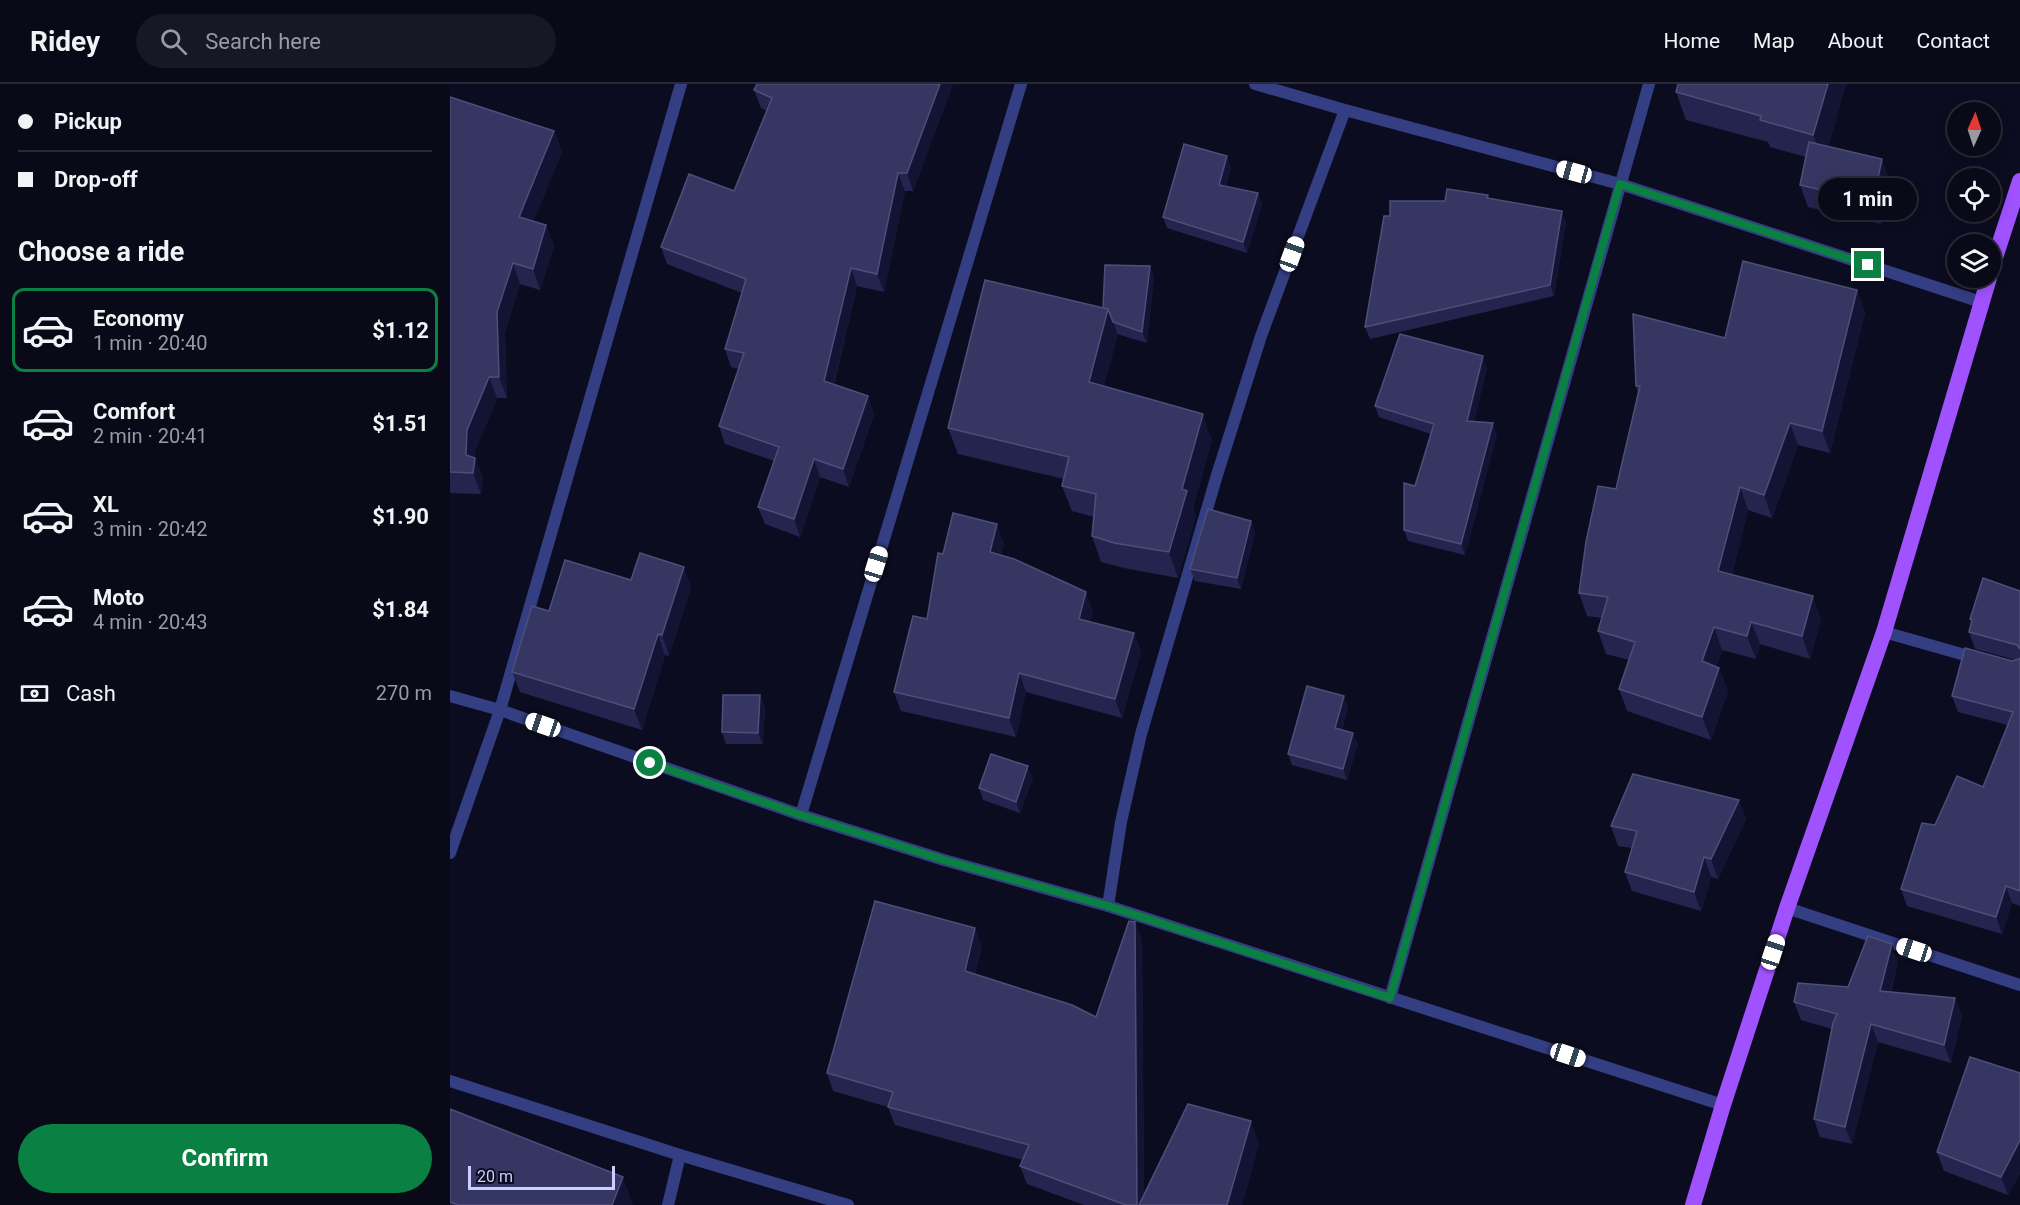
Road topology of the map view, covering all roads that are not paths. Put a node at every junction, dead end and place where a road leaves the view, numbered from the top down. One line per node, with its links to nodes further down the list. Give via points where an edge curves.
1 (681, 84): 14 (street)
2 (1021, 84): 15 (street)
3 (1255, 84): 5 (street)
4 (1649, 84): 7 (street)
5 (1345, 110): 7 (street); 17 (street, via 1261,336 1204,518 1141,734 1121,822)
6 (2020, 181): 8 (main road)
7 (1620, 184): 10 (street); 20 (street)
8 (2001, 239)
9 (1986, 288): 10 (main road)
10 (1981, 302): 11 (main road)
11 (1884, 632): 12 (street); 18 (main road)
12 (1986, 661)
13 (450, 696): 14 (street)
14 (500, 710): 15 (street); 16 (street)
15 (801, 815): 17 (street)
16 (450, 853)
17 (1108, 906): 20 (street)
18 (1787, 908): 19 (street); 22 (main road)
19 (2020, 985)
20 (1390, 998): 22 (street)
21 (450, 1082): 23 (street)
22 (1723, 1106): 26 (main road)
23 (680, 1155): 24 (street); 25 (street)
24 (668, 1205)
25 (848, 1205)
26 (1693, 1205)

